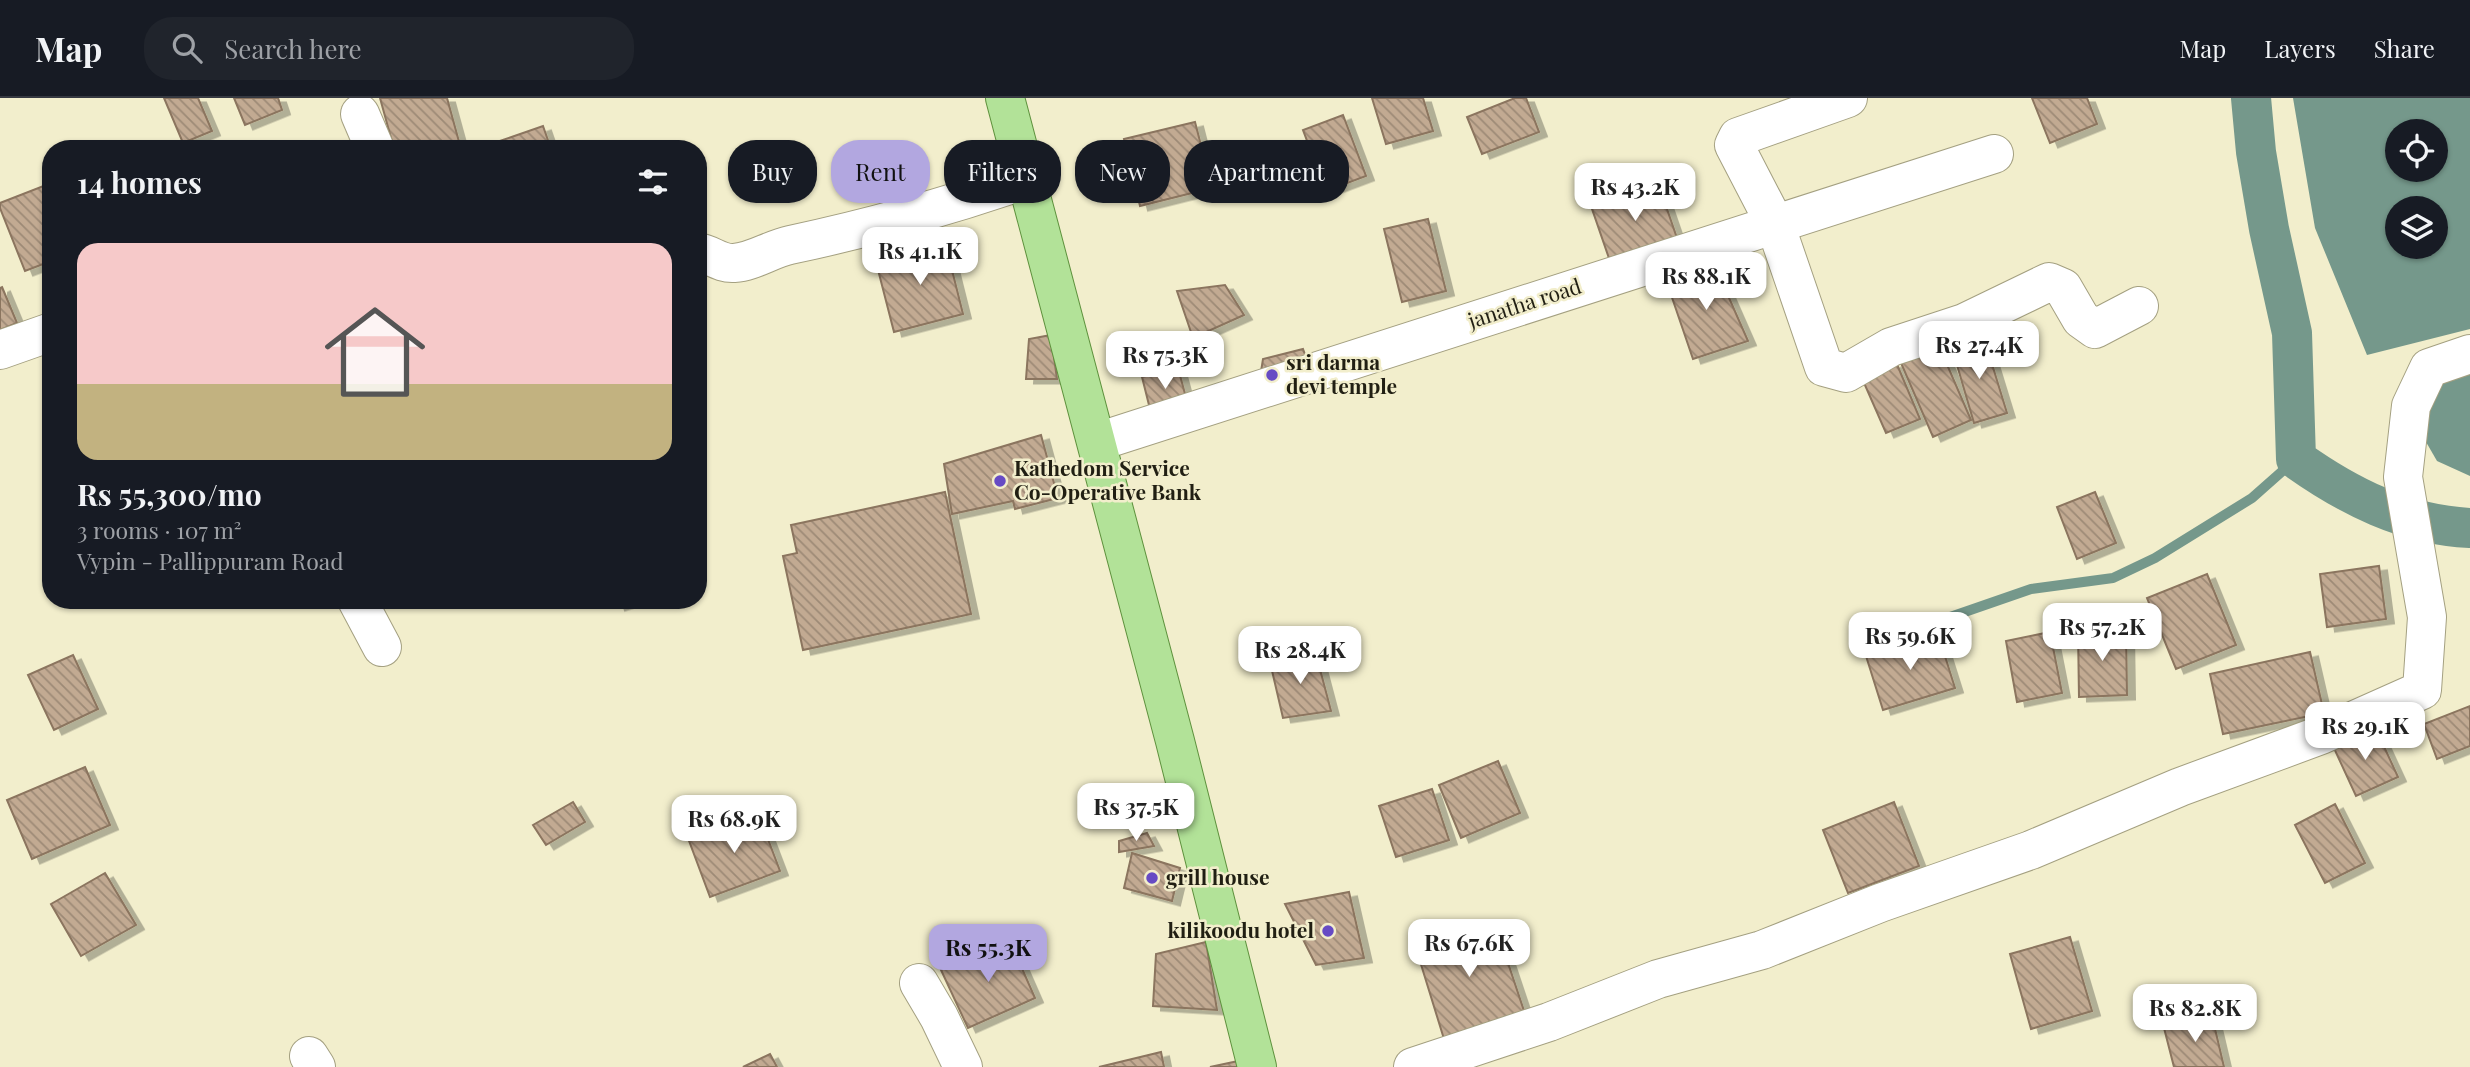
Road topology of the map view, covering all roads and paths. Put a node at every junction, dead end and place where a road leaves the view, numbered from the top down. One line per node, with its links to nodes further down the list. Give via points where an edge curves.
1 (1005, 98): 5 (main road)
2 (1848, 98): 9 (street, via 1738,136 1734,145)
3 (360, 114): 4 (street)
4 (371, 140)
5 (1016, 140)
6 (1994, 154): 9 (street, janatha road)
7 (952, 203): 10 (street, via 734,263)
8 (1033, 203): 15 (main road)
9 (1775, 224): 11 (street, via 1824,367 1846,373 1891,347 1964,323 2049,282 2063,288 2081,320 2095,329); 15 (street, janatha road)
10 (707, 256)
11 (2139, 306)
12 (42, 335): 13 (street)
13 (0, 350)
14 (2470, 354): 21 (street, via 2429,368 2411,406 2403,477 2427,617 2422,690 2031,850 1762,950 1658,979 1549,1022)
15 (1097, 442): 20 (main road)
16 (362, 609): 17 (street)
17 (382, 647)
18 (919, 983): 19 (street)
19 (962, 1067)
20 (1256, 1067)
21 (1413, 1067)

